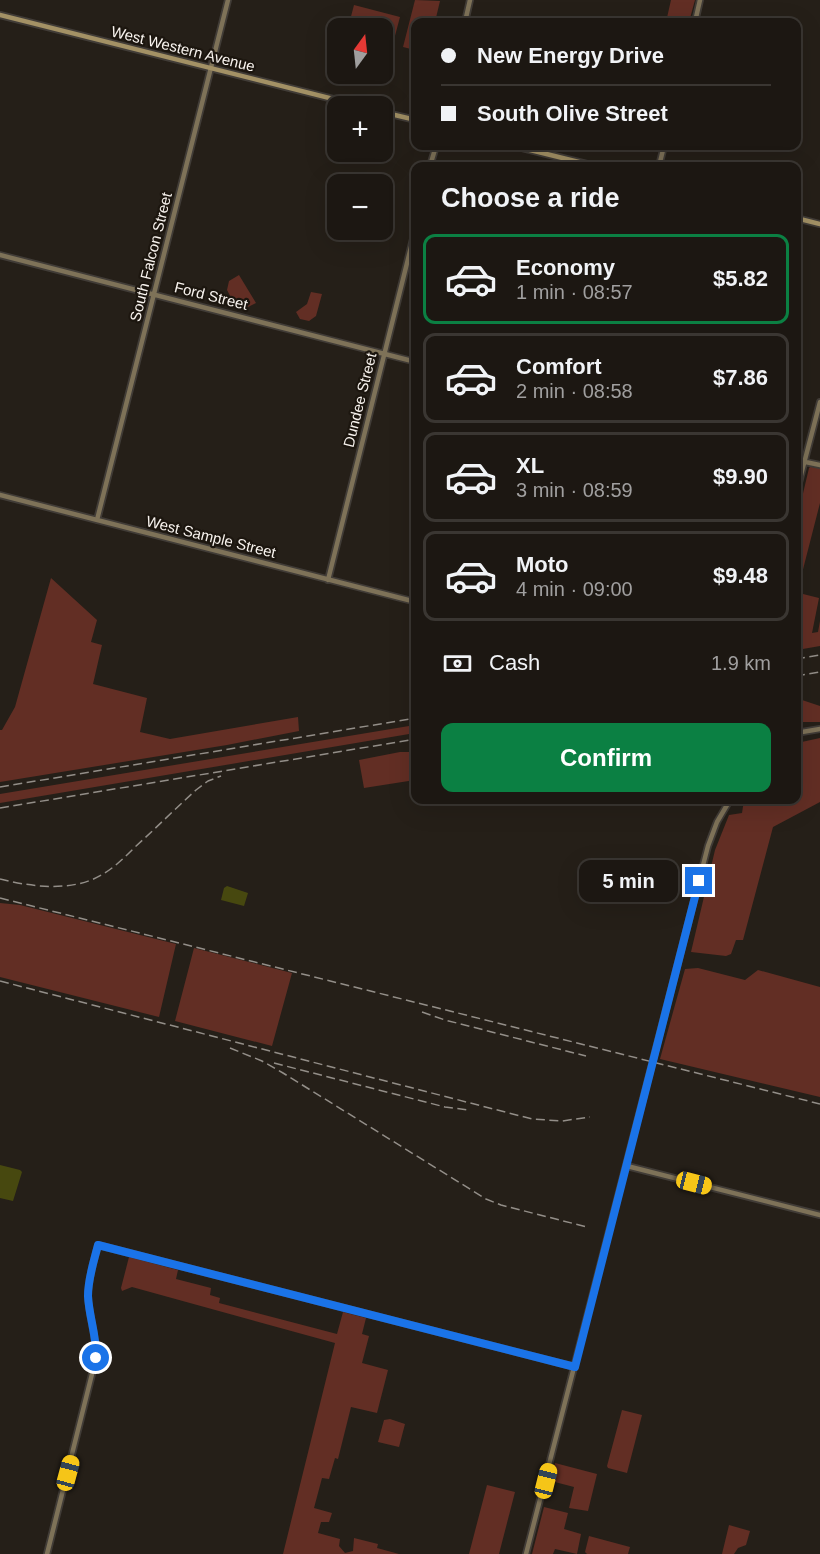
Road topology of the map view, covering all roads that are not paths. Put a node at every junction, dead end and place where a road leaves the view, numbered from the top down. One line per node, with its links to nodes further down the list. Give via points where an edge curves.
1 (228, 0): 7 (street, South Falcon Street)
2 (470, 0): 5 (street)
3 (700, 0): 6 (street)
4 (0, 15): 7 (main road, West Western Avenue)
5 (466, 18)
6 (696, 18)
7 (211, 69): 8 (main road, West Western Avenue); 17 (street, South Falcon Street)
8 (327, 98)
9 (393, 115): 10 (main road)
10 (411, 119)
11 (530, 150): 12 (main road)
12 (579, 162)
13 (801, 219): 14 (main road)
14 (820, 224)
15 (411, 247): 18 (street, Dundee Street)
16 (0, 255): 17 (street, Ford Street)
17 (154, 294): 18 (street, Ford Street); 26 (street, South Falcon Street)
18 (384, 354): 19 (street, Ford Street); 27 (street, Dundee Street)
19 (411, 361)
20 (820, 402): 22 (street)
21 (801, 461): 22 (street)
22 (805, 462): 23 (street); 24 (street)
23 (820, 465)
24 (801, 476)
25 (0, 495): 26 (street, West Sample Street)
26 (97, 520): 27 (street, West Sample Street)
27 (328, 580): 28 (street, West Sample Street)
28 (411, 601)
29 (820, 729): 30 (street)
30 (801, 731)
31 (728, 804): 32 (street, via 709,842)
32 (627, 1166): 33 (street); 34 (street)
33 (820, 1215)
34 (575, 1367): 35 (street, via 98,1245 88,1289 95,1362); 36 (street)
35 (47, 1554)
36 (526, 1554)

